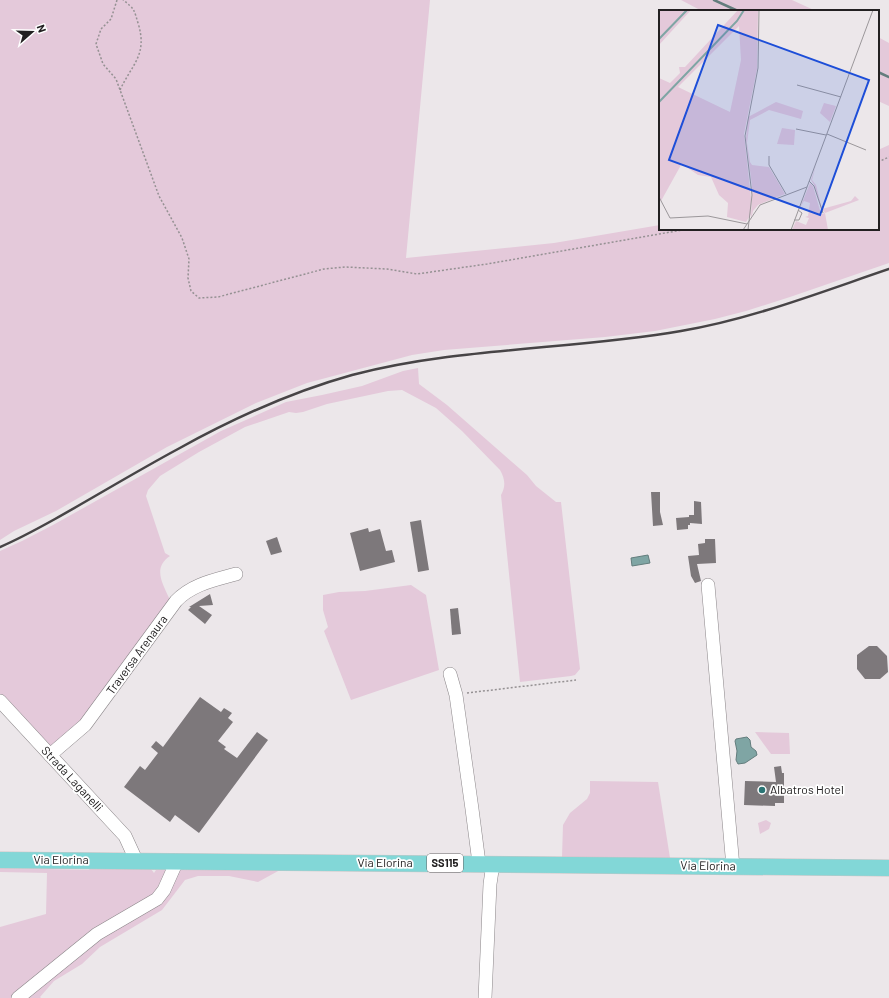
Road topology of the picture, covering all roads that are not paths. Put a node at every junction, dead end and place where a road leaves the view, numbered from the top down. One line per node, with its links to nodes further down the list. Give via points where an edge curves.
1 (236, 574): 5 (street, Traversa Arenaura, via 197,586 184,593 85,725)
2 (708, 585): 10 (street)
3 (450, 674): 9 (street, via 456,695 472,809)
4 (0, 701): 5 (street, Strada Laganelli)
5 (50, 755): 7 (street, Strada Laganelli, via 125,836)
6 (0, 860): 7 (main road, Via Elorina / SS115)
7 (136, 860): 8 (main road, Via Elorina / SS115)
8 (177, 861): 9 (main road, Via Elorina / SS115); 12 (street, via 164,890 157,899 97,934)
9 (486, 864): 10 (main road, Via Elorina / SS115); 13 (street); 14 (street, via 490,884)
10 (733, 867): 11 (main road, Via Elorina / SS115)
11 (889, 868)
12 (18, 998)
13 (480, 998)
14 (485, 998)

